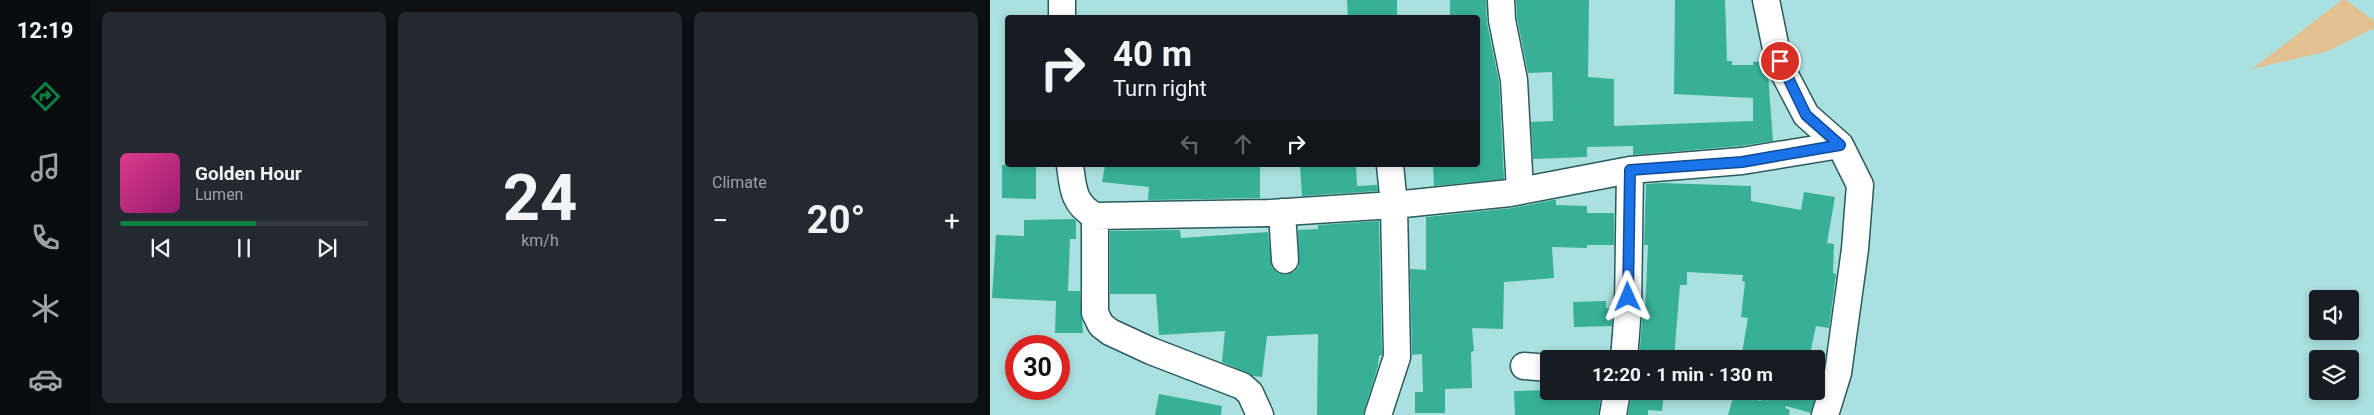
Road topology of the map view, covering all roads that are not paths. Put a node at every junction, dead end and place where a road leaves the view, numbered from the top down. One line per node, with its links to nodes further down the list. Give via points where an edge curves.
1 (1062, 0): 4 (street)
2 (1500, 0): 9 (street, via 1514,80)
3 (1766, 0): 5 (street, via 1776,49 1788,81 1806,115)
4 (1062, 15)
5 (1840, 145): 8 (street, via 1742,162); 19 (street, via 1860,185 1838,373)
6 (1070, 167): 12 (street, via 1074,191 1083,209)
7 (1390, 167): 10 (street)
8 (1630, 170): 9 (street); 14 (street)
9 (1520, 191): 10 (street)
10 (1394, 205): 11 (street); 17 (street, via 1397,357)
11 (1282, 212): 12 (street); 13 (street)
12 (1095, 216): 16 (street, via 1095,313 1101,325 1151,351 1242,386 1250,393)
13 (1285, 260)
14 (1625, 350)
15 (1616, 400): 18 (street)
16 (1260, 415)
17 (1378, 415)
18 (1613, 415)
19 (1825, 415)

